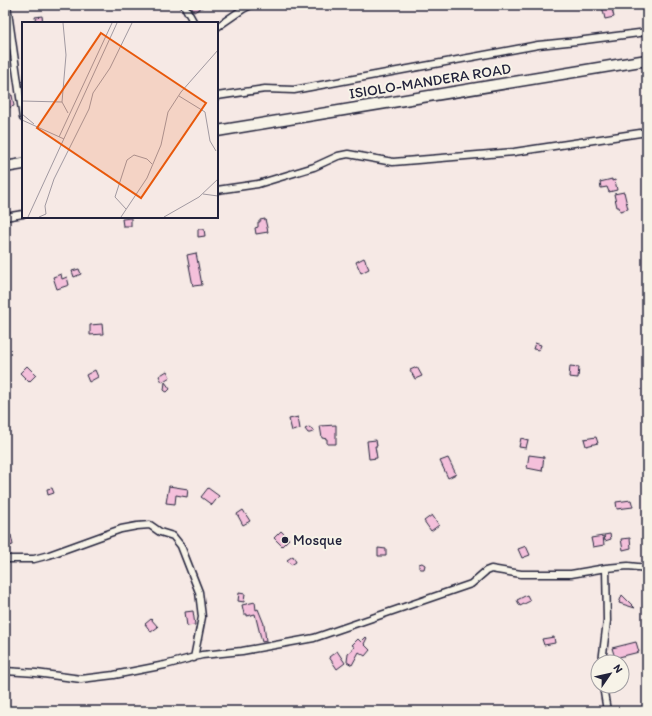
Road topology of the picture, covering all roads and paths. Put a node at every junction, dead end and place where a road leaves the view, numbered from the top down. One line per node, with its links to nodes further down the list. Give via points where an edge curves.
1 (7, 5): 8 (street)
2 (11, 5): 8 (street)
3 (184, 5): 5 (street)
4 (251, 5): 6 (street)
5 (193, 22)
6 (218, 26)
7 (647, 32): 10 (street, via 538,45 294,90 265,89)
8 (13, 45): 11 (street)
9 (647, 60): 12 (highway, ISIOLO-MANDERA ROAD)
10 (218, 96)
11 (22, 111)
12 (218, 131)
13 (647, 132): 16 (street, via 514,152 392,162 343,154 314,167 258,184)
14 (22, 164): 15 (highway)
15 (5, 167)
16 (218, 190)
17 (22, 214): 18 (street)
18 (5, 217)
19 (5, 559): 23 (street, via 34,559 121,529 137,526 150,525 160,532 173,536 180,546 199,592 202,617)
20 (606, 568): 21 (street); 22 (street, via 607,621); 23 (street, via 571,574 521,574 491,569 470,584 314,638)
21 (647, 568)
22 (603, 654)
23 (194, 658): 24 (street, via 114,675 81,679)
24 (5, 671)
25 (604, 694): 26 (street)
26 (607, 711)

